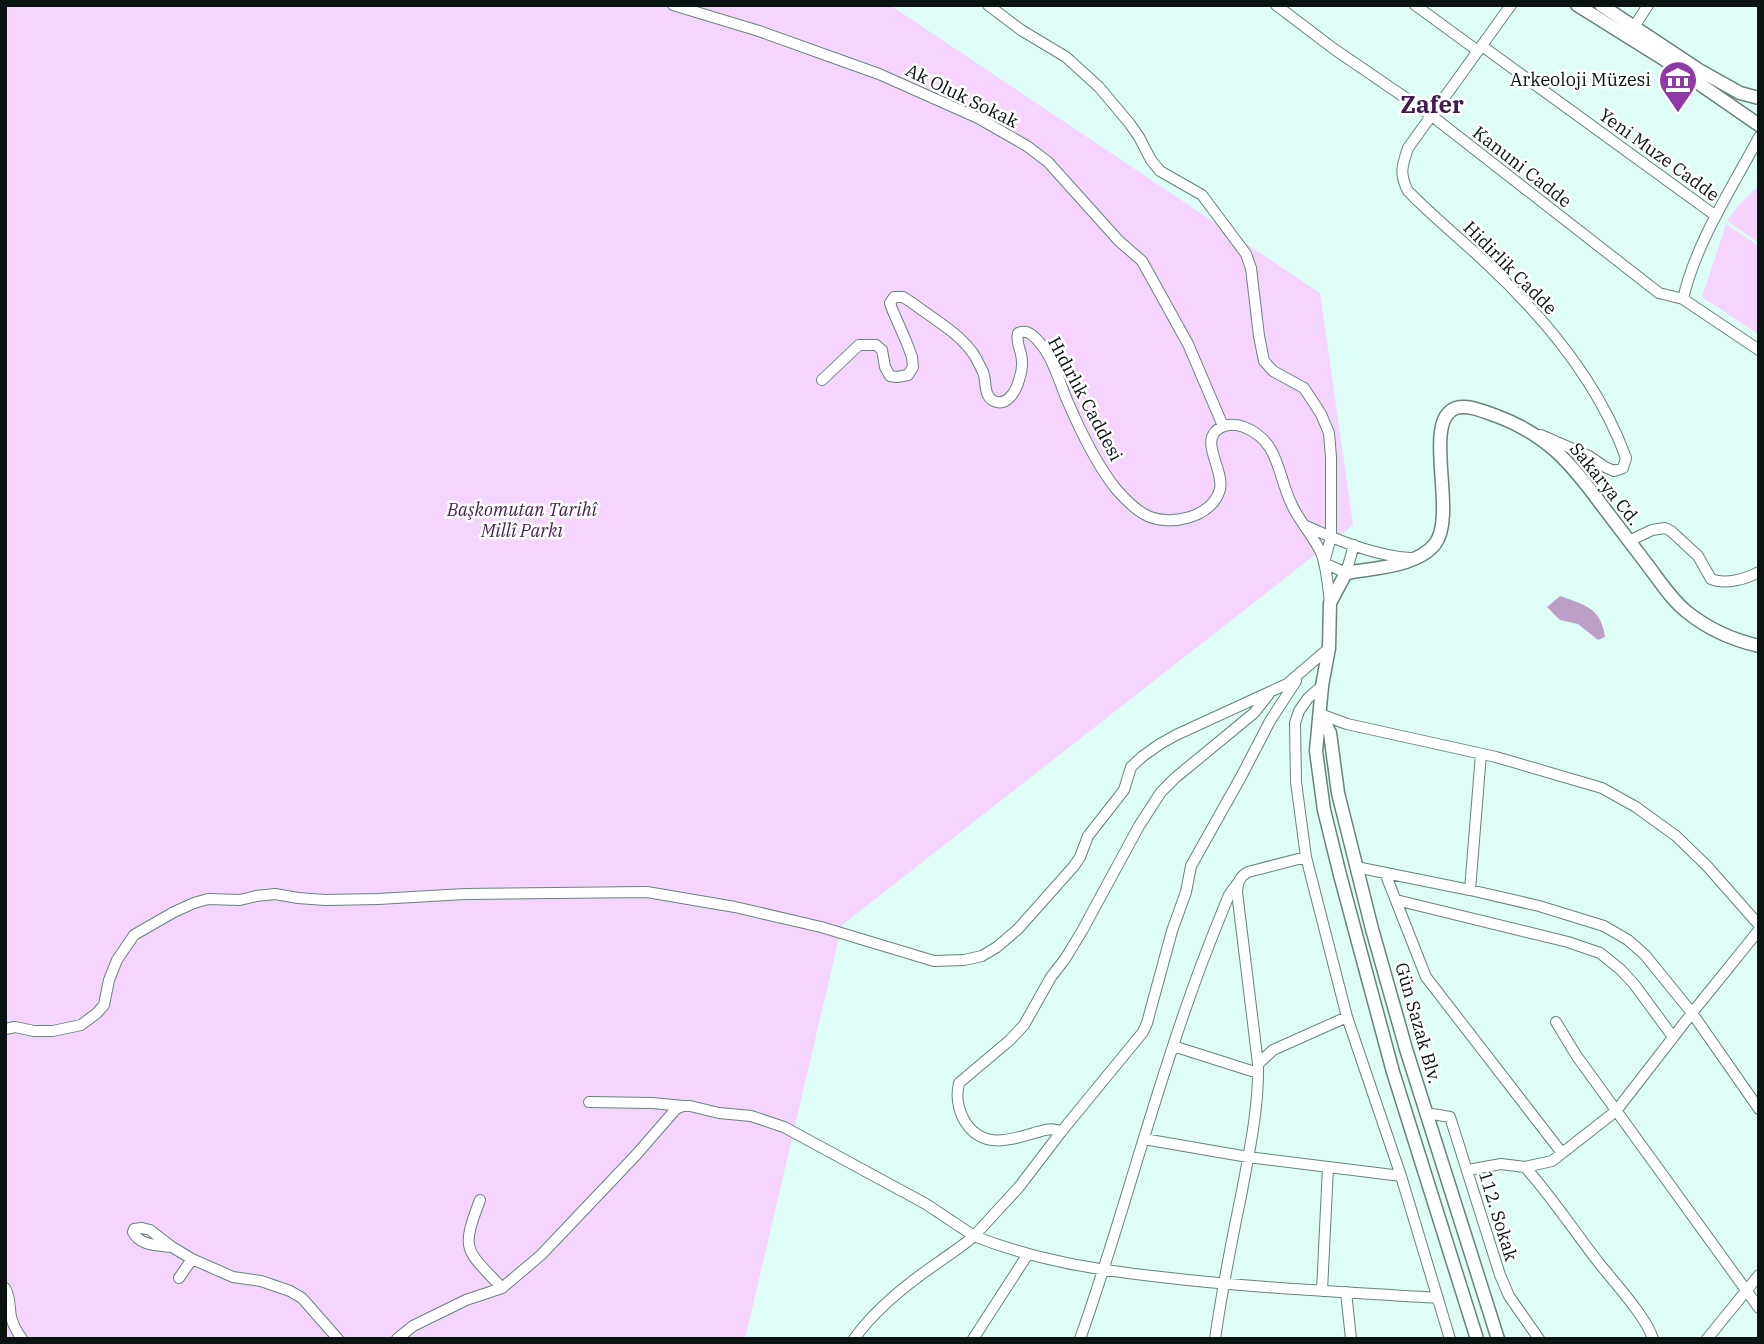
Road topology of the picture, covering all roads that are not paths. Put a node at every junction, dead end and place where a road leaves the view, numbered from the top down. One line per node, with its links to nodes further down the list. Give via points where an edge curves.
1 (673, 5): 22 (street, Ak Oluk Sokak, via 879,74 978,118 1048,162 1119,242 1142,261 1188,344)
2 (988, 5): 24 (street, via 1066,57 1098,87 1130,124 1160,171 1202,195 1246,254 1265,361 1273,371 1304,388 1329,433)
3 (1276, 5): 14 (street, Kanuni Cadde)
4 (1415, 5): 10 (street, Yeni Muze Cadde)
5 (1511, 5): 10 (street, Hidirlik Cadde)
6 (1577, 5): 15 (main road)
7 (1601, 5): 9 (main road)
8 (1648, 5): 9 (street)
9 (1634, 27): 12 (main road)
10 (1480, 48): 14 (street, Hidirlik Cadde); 17 (street, Yeni Muze Cadde)
11 (1759, 89): 12 (main road)
12 (1740, 93): 13 (main road)
13 (1759, 98)
14 (1432, 116): 18 (street, Kanuni Cadde, via 1637,277 1659,293); 21 (street, Hidirlik Cadde, via 1408,148 1402,167 1408,191 1490,266 1565,347 1604,406 1624,451 1625,465 1614,471)
15 (1759, 125)
16 (1759, 137): 17 (street)
17 (1716, 216): 18 (street)
18 (1683, 299): 19 (street, Kanuni Cadde)
19 (1759, 350)
20 (822, 380): 22 (street, Hıdırlık Caddesi, via 859,345 876,345 890,376 908,375 914,367 890,303 894,297 911,302 968,347 984,374 987,394 997,402 1011,397 1019,382 1022,366 1016,341 1018,333 1030,333 1045,349 1086,439 1115,488 1146,515 1164,520 1195,516 1215,499 1220,472 1211,441)
21 (1518, 424): 25 (main road, Sakarya Cd., via 1567,460); 27 (main road, Sakarya Cd., via 1471,408 1446,414 1440,446 1441,530 1436,543)
22 (1223, 426): 23 (street, via 1237,424 1266,441)
23 (1302, 524): 24 (street); 28 (street)
24 (1331, 537): 26 (street); 28 (street)
25 (1629, 541): 29 (street, via 1665,528 1698,556 1711,579 1737,580); 32 (main road, Sakarya Cd., via 1685,610 1739,641)
26 (1354, 545): 27 (street); 30 (street)
27 (1414, 558): 30 (main road, Sakarya Cd.)
28 (1324, 563): 30 (street); 31 (street)
29 (1759, 572)
30 (1346, 573): 31 (main road)
31 (1331, 603): 33 (main road, Gün Sazak Blv.)
32 (1759, 646)
33 (1329, 648): 34 (street); 35 (main road, Gün Sazak Blv.)
34 (1301, 673): 36 (street); 58 (street, via 1191,866 1143,1032)
35 (1322, 686): 37 (main road, Gün Sazak Blv.); 39 (street, via 1308,698 1295,723 1296,782)
36 (1269, 694): 49 (street, via 1176,735 1143,756 1131,767 1124,790 1088,836 1074,866 1018,929 982,956 934,961 821,927 647,892 325,900 275,894 194,903 134,935 117,960 104,1005 81,1025 53,1031); 58 (street, via 1254,713 1161,792 1024,1025 960,1083 962,1118 979,1136 996,1142 1048,1129)
37 (1320, 714): 38 (street); 40 (main road, Gün Sazak Blv., via 1331,733 1338,793); 91 (main road, Gün Sazak Blv., via 1316,751 1340,876 1393,1072)
38 (1481, 754): 43 (street); 45 (street, via 1602,788 1636,807 1707,866)
39 (1306, 856): 42 (street, via 1248,872); 47 (street)
40 (1356, 867): 41 (street); 57 (main road, Gün Sazak Blv.)
41 (1384, 873): 43 (street); 44 (street)
42 (1237, 883): 51 (street); 52 (street)
43 (1470, 890): 46 (street, via 1604,926 1645,955)
44 (1396, 900): 50 (street, via 1600,954 1634,984); 60 (street, via 1426,977)
45 (1759, 927): 46 (street)
46 (1692, 1013): 50 (street); 55 (street)
47 (1347, 1017): 52 (street, via 1273,1051); 65 (street)
48 (1556, 1022): 56 (street)
49 (5, 1028)
50 (1673, 1037): 56 (street)
51 (1173, 1046): 52 (street); 59 (street)
52 (1258, 1068): 61 (street)
53 (589, 1102): 54 (street)
54 (683, 1106): 67 (street, via 751,1116 783,1127 926,1204); 76 (street, via 541,1255)
55 (1759, 1109)
56 (1616, 1111): 60 (street); 78 (street)
57 (1426, 1113): 64 (street, 112. Sokak, via 1450,1117); 92 (main road, Gün Sazak Blv.)
58 (1061, 1132): 67 (street)
59 (1144, 1139): 61 (street); 71 (street)
60 (1562, 1153): 63 (street, via 1552,1161)
61 (1248, 1157): 62 (street); 74 (street)
62 (1328, 1167): 65 (street); 77 (street)
63 (1525, 1167): 64 (street, via 1501,1164); 94 (street, via 1640,1315)
64 (1468, 1170): 93 (street, 112. Sokak, via 1500,1275)
65 (1401, 1176): 80 (street)
66 (480, 1200): 76 (street, via 468,1241 472,1255)
67 (974, 1236): 69 (street); 85 (street, via 887,1303)
68 (172, 1247): 70 (street)
69 (1028, 1254): 71 (street); 86 (street)
70 (192, 1259): 73 (street); 83 (street, via 233,1277 290,1291 302,1298)
71 (1104, 1270): 74 (street); 87 (street)
72 (1759, 1275): 78 (street)
73 (179, 1278)
74 (1223, 1285): 77 (street); 88 (street)
75 (5, 1288): 82 (street)
76 (502, 1288): 84 (street, via 466,1300)
77 (1322, 1291): 79 (street)
78 (1746, 1291): 81 (street); 95 (street)
79 (1346, 1293): 80 (street); 89 (street)
80 (1438, 1298): 90 (street)
81 (1759, 1308)
82 (22, 1339)
83 (338, 1339)
84 (397, 1339)
85 (854, 1339)
86 (973, 1339)
87 (1080, 1339)
88 (1215, 1339)
89 (1351, 1339)
90 (1451, 1339)
91 (1477, 1339)
92 (1498, 1339)
93 (1539, 1339)
94 (1653, 1339)
95 (1707, 1339)

